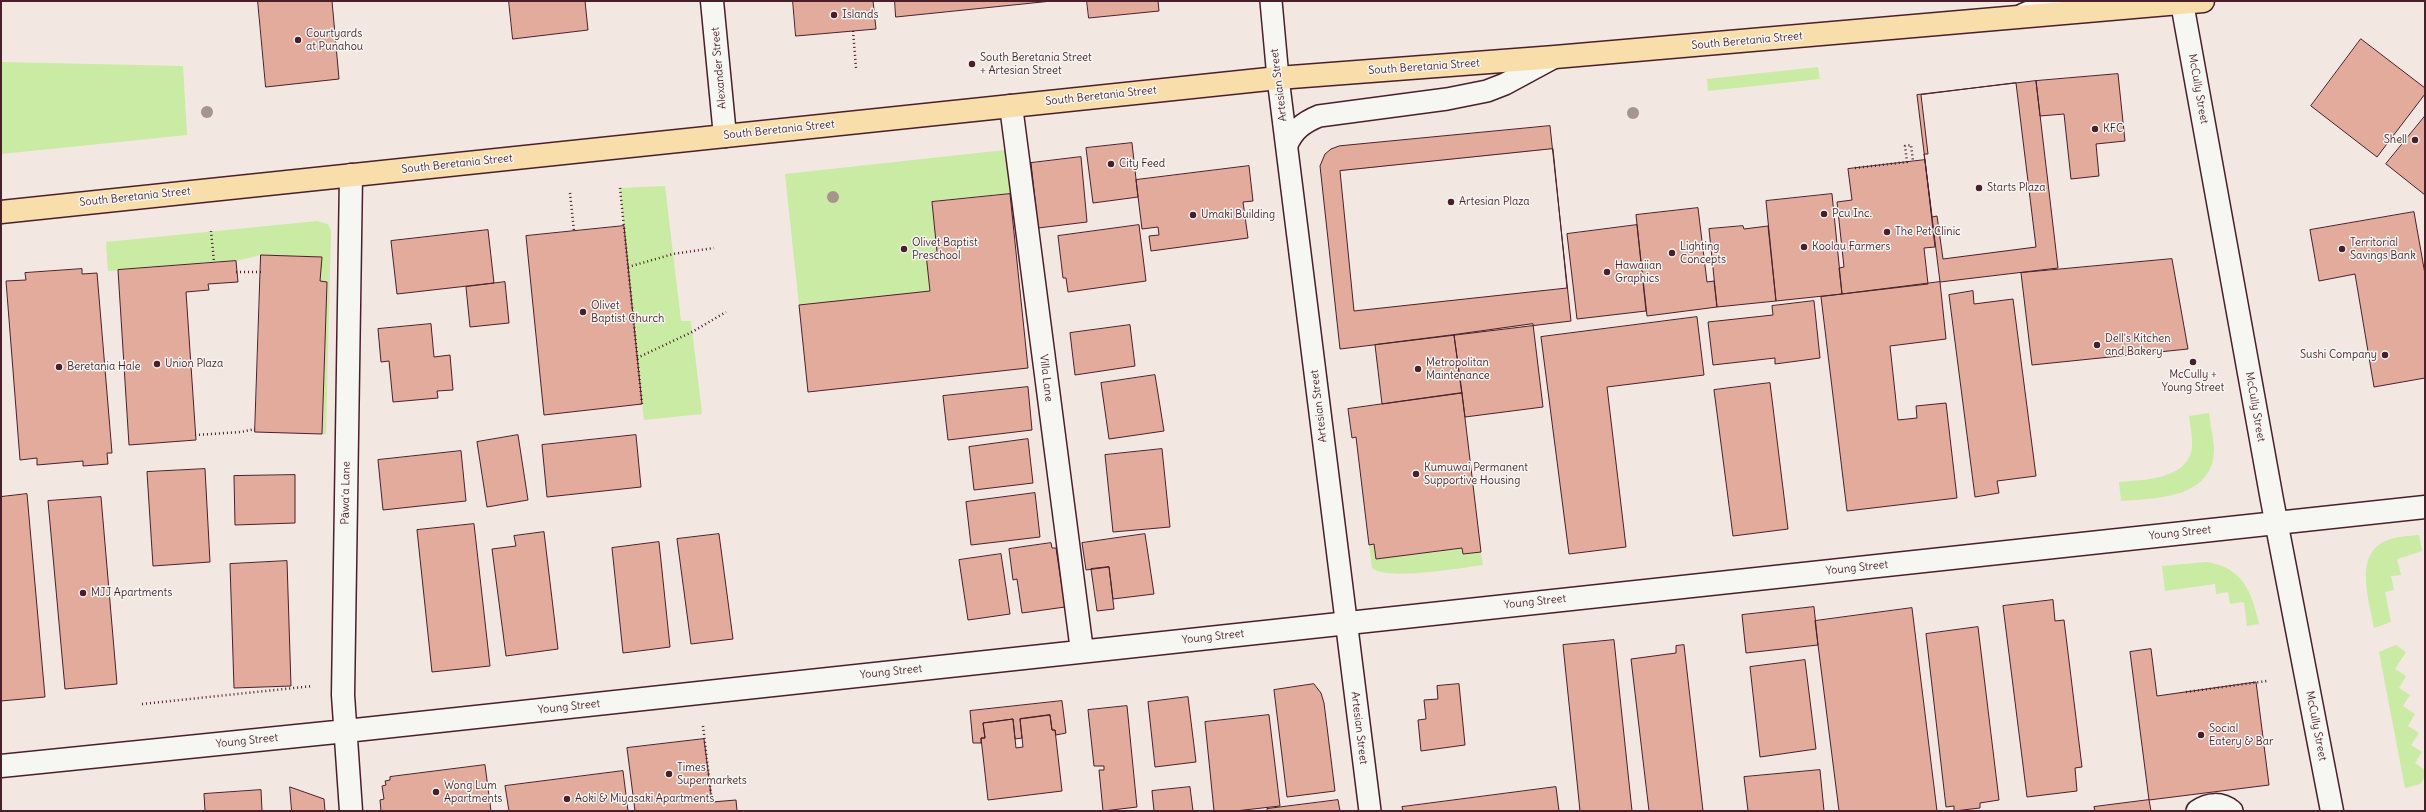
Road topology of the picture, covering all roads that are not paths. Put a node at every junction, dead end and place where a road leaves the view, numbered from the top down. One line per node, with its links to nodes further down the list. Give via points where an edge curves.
1 (712, 1): 9 (street, Alexander Street)
2 (1271, 1): 7 (lane, Artesian Street)
3 (2055, 1): 5 (street, via 2028,13)
4 (2188, 2): 5 (main road, South Beretania Street); 14 (street, McCully Street)
5 (2007, 18): 6 (main road, South Beretania Street)
6 (1555, 57): 7 (main road, South Beretania Street); 10 (lane, via 1505,84 1480,92 1447,99 1319,116 1301,125 1292,134)
7 (1278, 78): 8 (main road, South Beretania Street); 10 (lane, Artesian Street)
8 (1011, 106): 9 (main road, South Beretania Street); 16 (street, Villa Lane)
9 (725, 136): 11 (main road, South Beretania Street)
10 (1287, 145): 15 (lane, Artesian Street)
11 (351, 175): 12 (main road, South Beretania Street); 17 (street, Pāwaʻa Lane, via 343,695)
12 (1, 212)
13 (2425, 507): 14 (street, Young Street)
14 (2277, 523): 15 (street, Young Street); 23 (street, McCully Street)
15 (1345, 622): 16 (street, Young Street); 20 (lane, Artesian Street)
16 (1082, 651): 17 (street, Young Street)
17 (346, 731): 18 (street, Young Street); 19 (street, Pāwaʻa Lane)
18 (1, 766)
19 (351, 811)
20 (1370, 811)
21 (2197, 811): 22 (lane, via 2217,804)
22 (2232, 811)
23 (2332, 811)

